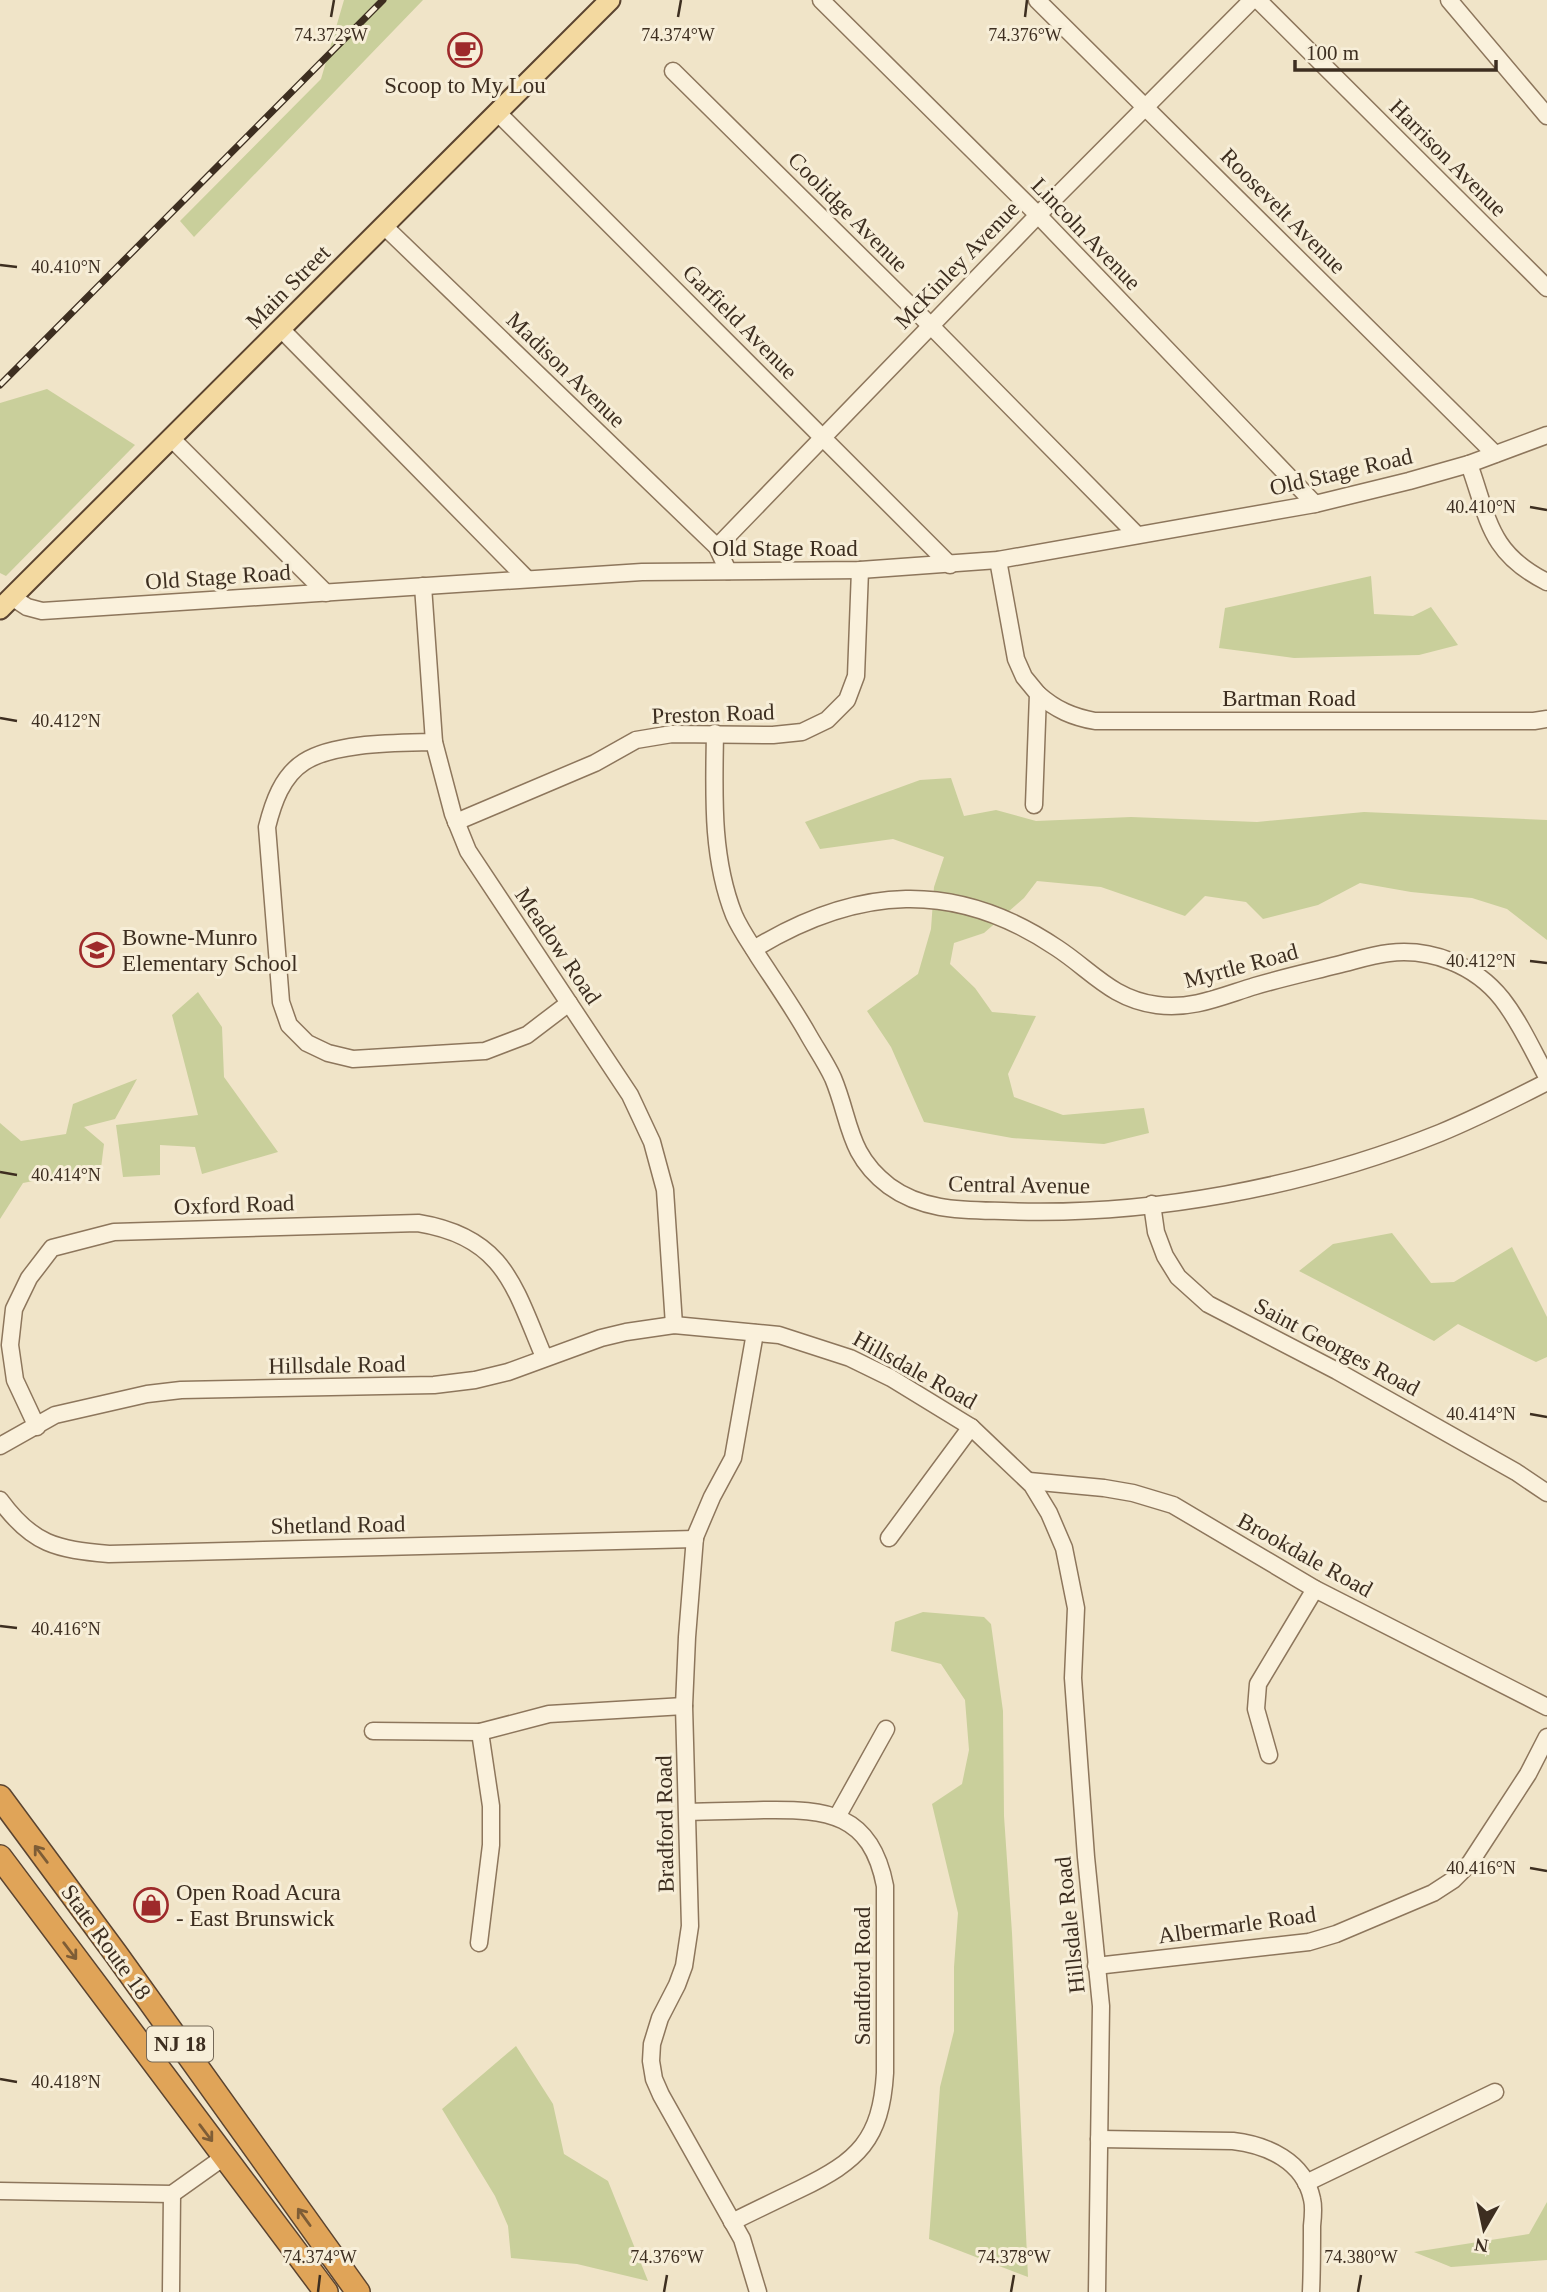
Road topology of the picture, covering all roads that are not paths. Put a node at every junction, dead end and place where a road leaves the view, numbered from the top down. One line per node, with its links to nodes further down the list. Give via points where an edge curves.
1 (610, 0): 9 (main road, Main Street)
2 (821, 0): 11 (street, Lincoln Avenue)
3 (1037, 0): 8 (street, Roosevelt Avenue)
4 (1252, 0): 8 (street, McKinley Avenue)
5 (1258, 0): 13 (street, Harrison Avenue)
6 (1449, 0): 10 (street)
7 (673, 71): 14 (street, Coolidge Avenue)
8 (1146, 107): 11 (street, McKinley Avenue); 19 (street, Roosevelt Avenue)
9 (498, 113): 12 (main road, Main Street); 17 (street, Garfield Avenue)
10 (1547, 116)
11 (1038, 215): 14 (street, McKinley Avenue); 21 (street, Lincoln Avenue)
12 (384, 226): 15 (main road, Main Street); 23 (street, Madison Avenue)
13 (1547, 288)
14 (931, 326): 17 (street, McKinley Avenue); 22 (street, Coolidge Avenue)
15 (281, 329): 18 (main road, Main Street); 28 (street)
16 (1547, 435): 19 (street, Old Stage Road)
17 (822, 436): 23 (street, McKinley Avenue); 25 (street, Garfield Avenue)
18 (171, 438): 31 (street); 32 (main road, Main Street)
19 (1495, 454): 20 (street, Old Stage Road)
20 (1469, 464): 21 (street, Old Stage Road); 29 (street, via 1499,544 1517,564)
21 (1315, 504): 22 (street, Old Stage Road)
22 (1137, 535): 24 (street, Old Stage Road)
23 (717, 547): 27 (street)
24 (998, 560): 25 (street, Old Stage Road); 33 (street, via 1016,659)
25 (950, 565): 26 (street, Old Stage Road)
26 (860, 570): 27 (street, Old Stage Road); 35 (street, Preston Road, via 856,676 847,700 827,720 802,732)
27 (728, 571): 28 (street, Old Stage Road)
28 (527, 579): 30 (street, Old Stage Road)
29 (1547, 582)
30 (424, 586): 31 (street, Old Stage Road); 36 (street, Meadow Road)
31 (326, 593): 32 (street, Old Stage Road, via 42,611)
32 (6, 603)
33 (1038, 694): 34 (street, Bartman Road, via 1067,714 1095,721); 37 (street)
34 (1547, 719)
35 (715, 733): 38 (street, Preston Road, via 636,740 595,763); 39 (street, Central Avenue, via 714,816 719,856 735,918)
36 (434, 742): 38 (street, Meadow Road); 40 (street, via 335,750 305,761 280,789 267,827 281,1002 289,1025 307,1043 352,1059 485,1051 527,1035)
37 (1034, 805)
38 (456, 822): 40 (street, Meadow Road, via 468,851)
39 (754, 949): 41 (street, Myrtle Road, via 834,910 889,900 946,901 985,911 1039,935 1120,994 1172,1006 1199,1004 1386,953 1425,953 1462,966 1493,989); 42 (street, Central Avenue, via 833,1078 856,1148 870,1168 899,1192 933,1206 960,1209 1031,1212)
40 (569, 1003): 43 (street, Meadow Road, via 630,1095 652,1142 665,1190)
41 (1547, 1079): 42 (street, Central Avenue, via 1439,1133 1327,1170 1259,1187)
42 (1152, 1204): 50 (street, Saint Georges Road, via 1165,1256 1187,1287 1208,1304 1337,1371)
43 (674, 1325): 44 (street, Hillsdale Road); 45 (street, Hillsdale Road, via 601,1338)
44 (755, 1333): 47 (street, Hillsdale Road, via 779,1335 850,1358); 53 (street, Bradford Road, via 733,1458)
45 (544, 1357): 46 (street, Hillsdale Road, via 497,1374 433,1385 147,1394 55,1415); 46 (street, Oxford Road, via 511,1280 473,1240 444,1227 418,1223 114,1232 52,1248 29,1278 14,1309 10,1345 15,1380)
46 (37, 1427): 48 (street, Hillsdale Road)
47 (971, 1427): 49 (street, Hillsdale Road); 52 (street)
48 (0, 1447)
49 (1029, 1481): 54 (street, Brookdale Road, via 1114,1489 1173,1505); 67 (street, Hillsdale Road, via 1064,1548 1076,1608 1073,1678)
50 (1547, 1493)
51 (0, 1500): 53 (street, Shetland Road, via 41,1541 68,1550 110,1554)
52 (889, 1538)
53 (695, 1539): 55 (street, Bradford Road)
54 (1315, 1589): 56 (street, Brookdale Road); 61 (street, via 1258,1684 1256,1710)
55 (684, 1706): 59 (street, via 549,1714); 63 (street, Bradford Road)
56 (1547, 1707)
57 (886, 1729): 64 (street)
58 (373, 1731): 59 (street)
59 (480, 1732): 66 (street, via 491,1832)
60 (1547, 1737): 67 (street, Albermarle Road, via 1470,1863 1433,1893 1309,1942)
61 (1269, 1755)
62 (0, 1797): 77 (highway, State Route 18 / NJ 18, one-way to 62)
63 (688, 1812): 64 (street, Sandford Road, via 811,1810); 74 (street, Bradford Road, via 688,1946 677,1985 653,2035 651,2061 660,2095)
64 (837, 1817): 74 (street, Sandford Road, via 870,1845 885,1886 884,2100 866,2143 842,2168)
65 (0, 1857): 70 (highway, State Route 18 / NJ 18, one-way to 70)
66 (479, 1943)
67 (1096, 1966): 69 (street, Hillsdale Road, via 1101,2006)
68 (1495, 2092): 71 (street)
69 (1099, 2139): 71 (street, via 1255,2144 1278,2154); 79 (street, Hillsdale Road)
70 (224, 2157): 73 (street); 76 (highway, State Route 18 / NJ 18)
71 (1306, 2183): 80 (street, via 1313,2201)
72 (0, 2192): 73 (street)
73 (172, 2194): 75 (street)
74 (732, 2221): 78 (street, Bradford Road)
75 (171, 2292)
76 (326, 2292)
77 (358, 2292)
78 (758, 2292)
79 (1097, 2292)
80 (1311, 2292)

